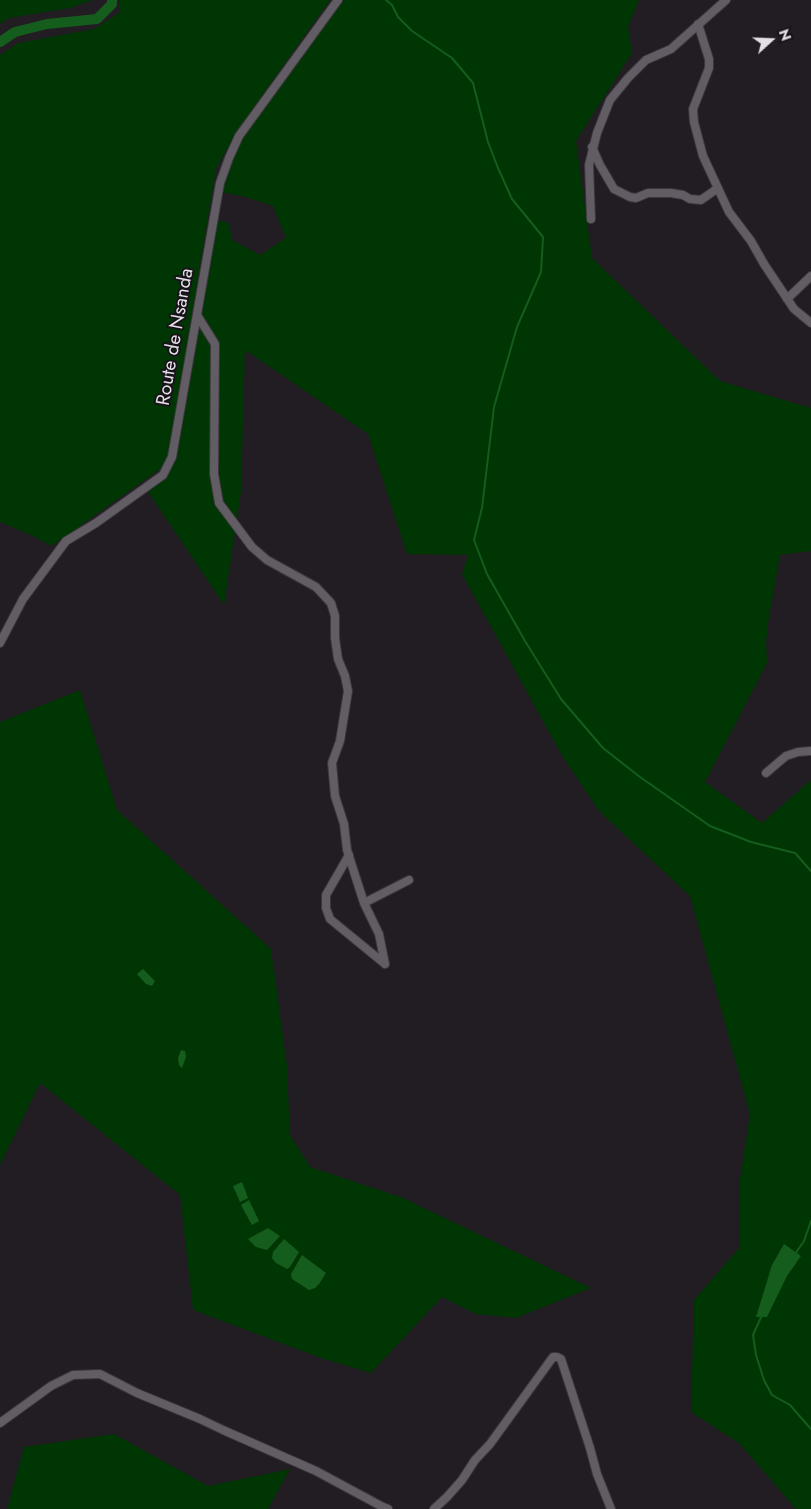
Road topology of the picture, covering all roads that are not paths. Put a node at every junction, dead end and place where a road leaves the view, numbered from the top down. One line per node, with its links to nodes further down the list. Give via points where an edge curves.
1 (338, 0): 9 (street, Route de Nsanda, via 239,136 229,158 220,183)
2 (726, 0): 3 (street)
3 (698, 24): 4 (street, via 671,49 646,60 617,91 610,100); 5 (street, via 709,68 693,109 694,122 703,156)
4 (592, 147): 5 (street, via 614,189 630,197 671,193 701,200); 6 (street, via 588,173)
5 (718, 188): 8 (street, via 730,212)
6 (591, 219)
7 (811, 276): 8 (street)
8 (788, 299): 10 (street, via 794,309)
9 (197, 315): 11 (street, Route de Nsanda, via 172,457 162,475 66,541 23,599); 14 (street, via 215,344 214,474 219,504 252,547 267,560 316,587 331,603 335,616 338,659 348,691 340,741 332,763 335,796)
10 (811, 322)
11 (0, 643)
12 (811, 751): 13 (street, via 786,756)
13 (766, 772)
14 (349, 855): 16 (street); 16 (street, via 326,895 326,908 330,919 384,964 379,934)
15 (409, 880): 16 (street)
16 (364, 903)
17 (0, 1423): 18 (street, via 66,1378 100,1374 136,1393 316,1471)
18 (388, 1509)
19 (434, 1509): 20 (street, via 462,1480 557,1356 561,1359)
20 (611, 1509)

